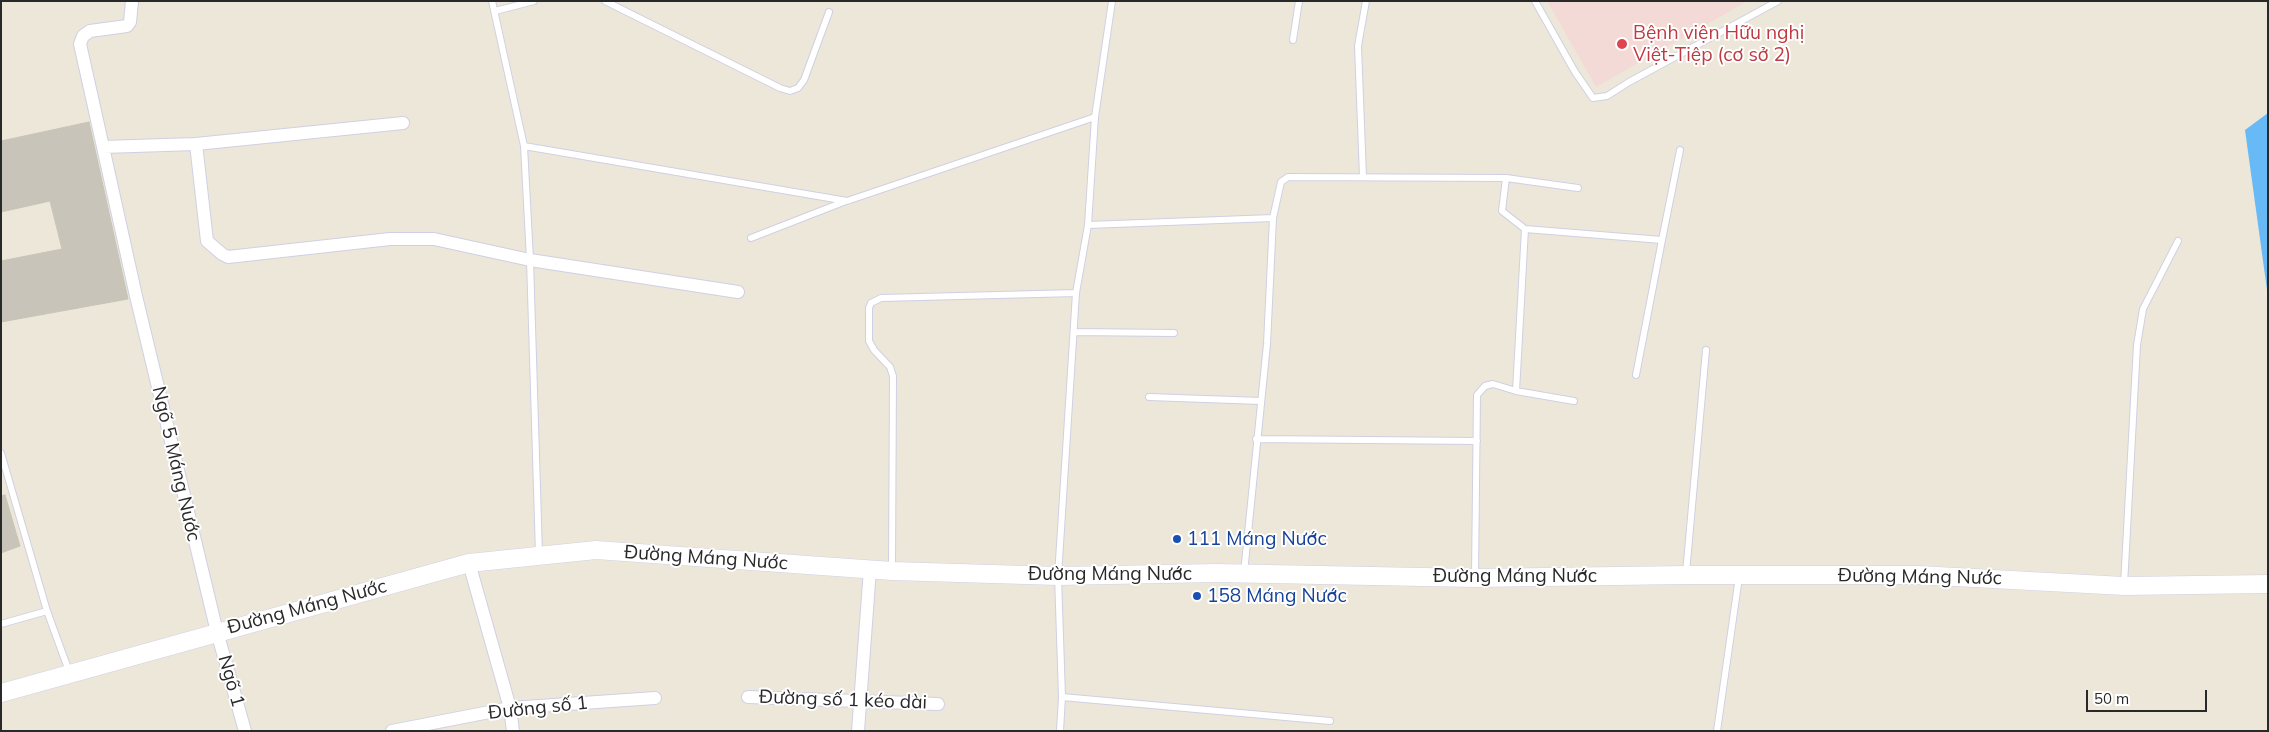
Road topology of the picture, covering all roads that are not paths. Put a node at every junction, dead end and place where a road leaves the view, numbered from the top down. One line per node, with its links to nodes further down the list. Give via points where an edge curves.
1 (132, 1): 17 (street, Ngõ 5 Máng Nước, via 127,26 90,31 80,44)
2 (492, 1): 10 (lane)
3 (534, 1): 10 (lane)
4 (605, 1): 11 (lane, via 790,91 798,88 804,80)
5 (1112, 1): 13 (lane)
6 (1299, 1): 12 (lane)
7 (1366, 1): 19 (lane, via 1358,46)
8 (1535, 1): 9 (lane, via 1593,98 1607,96)
9 (1778, 1)
10 (495, 12): 16 (lane)
11 (828, 12)
12 (1293, 40)
13 (1095, 117): 22 (lane); 24 (lane)
14 (404, 123): 15 (street)
15 (196, 144): 17 (street); 29 (street, via 207,241 228,257 390,239 434,239)
16 (524, 146): 22 (lane); 29 (lane)
17 (103, 147): 56 (street, Ngõ 5 Máng Nước)
18 (1680, 150): 27 (lane)
19 (1363, 177): 20 (lane); 23 (lane, via 1286,178 1281,182)
20 (1506, 178): 21 (lane); 25 (lane, via 1502,211)
21 (1578, 188)
22 (847, 201): 26 (lane)
23 (1273, 218): 24 (lane); 38 (lane)
24 (1088, 225): 31 (lane)
25 (1525, 230): 27 (lane); 36 (lane)
26 (751, 238)
27 (1662, 240): 35 (lane)
28 (2178, 241): 53 (lane, via 2143,309 2137,345)
29 (530, 260): 30 (street); 43 (lane)
30 (738, 292)
31 (1076, 294): 32 (lane); 46 (lane, via 881,298 871,303 869,342 890,367 893,376)
32 (1074, 332): 33 (lane); 49 (lane)
33 (1174, 333)
34 (1706, 350): 48 (lane)
35 (1636, 375)
36 (1516, 391): 39 (lane); 41 (lane, via 1493,384 1480,390 1477,395)
37 (1149, 397): 38 (lane)
38 (1261, 401): 40 (lane)
39 (1574, 401)
40 (1256, 438): 41 (lane); 47 (lane)
41 (1477, 441): 51 (lane)
42 (1, 453): 54 (lane)
43 (539, 554): 44 (main road, Đường Máng Nước); 45 (main road, Đường Máng Nước, via 596,550)
44 (469, 563): 56 (main road, Đường Máng Nước); 64 (street)
45 (870, 569): 46 (main road, Đường Máng Nước); 62 (street)
46 (892, 570): 49 (main road, Đường Máng Nước)
47 (1244, 573): 49 (main road, Đường Máng Nước); 51 (main road, Đường Máng Nước)
48 (1686, 575): 50 (main road, Đường Máng Nước); 51 (main road, Đường Máng Nước)
49 (1058, 576): 60 (lane)
50 (1739, 576): 53 (main road, Đường Máng Nước, via 1918,575); 71 (lane)
51 (1475, 578)
52 (2268, 584): 53 (main road, Đường Máng Nước)
53 (2124, 586)
54 (48, 611): 55 (lane); 57 (lane)
55 (1, 624)
56 (217, 632): 57 (main road, Đường Máng Nước); 66 (street, Ngõ 1)
57 (70, 674): 58 (main road, Đường Máng Nước)
58 (1, 693)
59 (748, 697): 62 (street, Đường số 1 kéo dài)
60 (1062, 697): 65 (lane); 70 (lane)
61 (655, 698): 64 (street, Đường số 1)
62 (860, 701): 63 (street, Đường số 1 kéo dài); 69 (street)
63 (938, 704)
64 (510, 708): 67 (street, Đường số 1); 68 (street)
65 (1330, 721)
66 (245, 731)
67 (392, 731)
68 (513, 731)
69 (858, 731)
70 (1060, 731)
71 (1717, 731)

